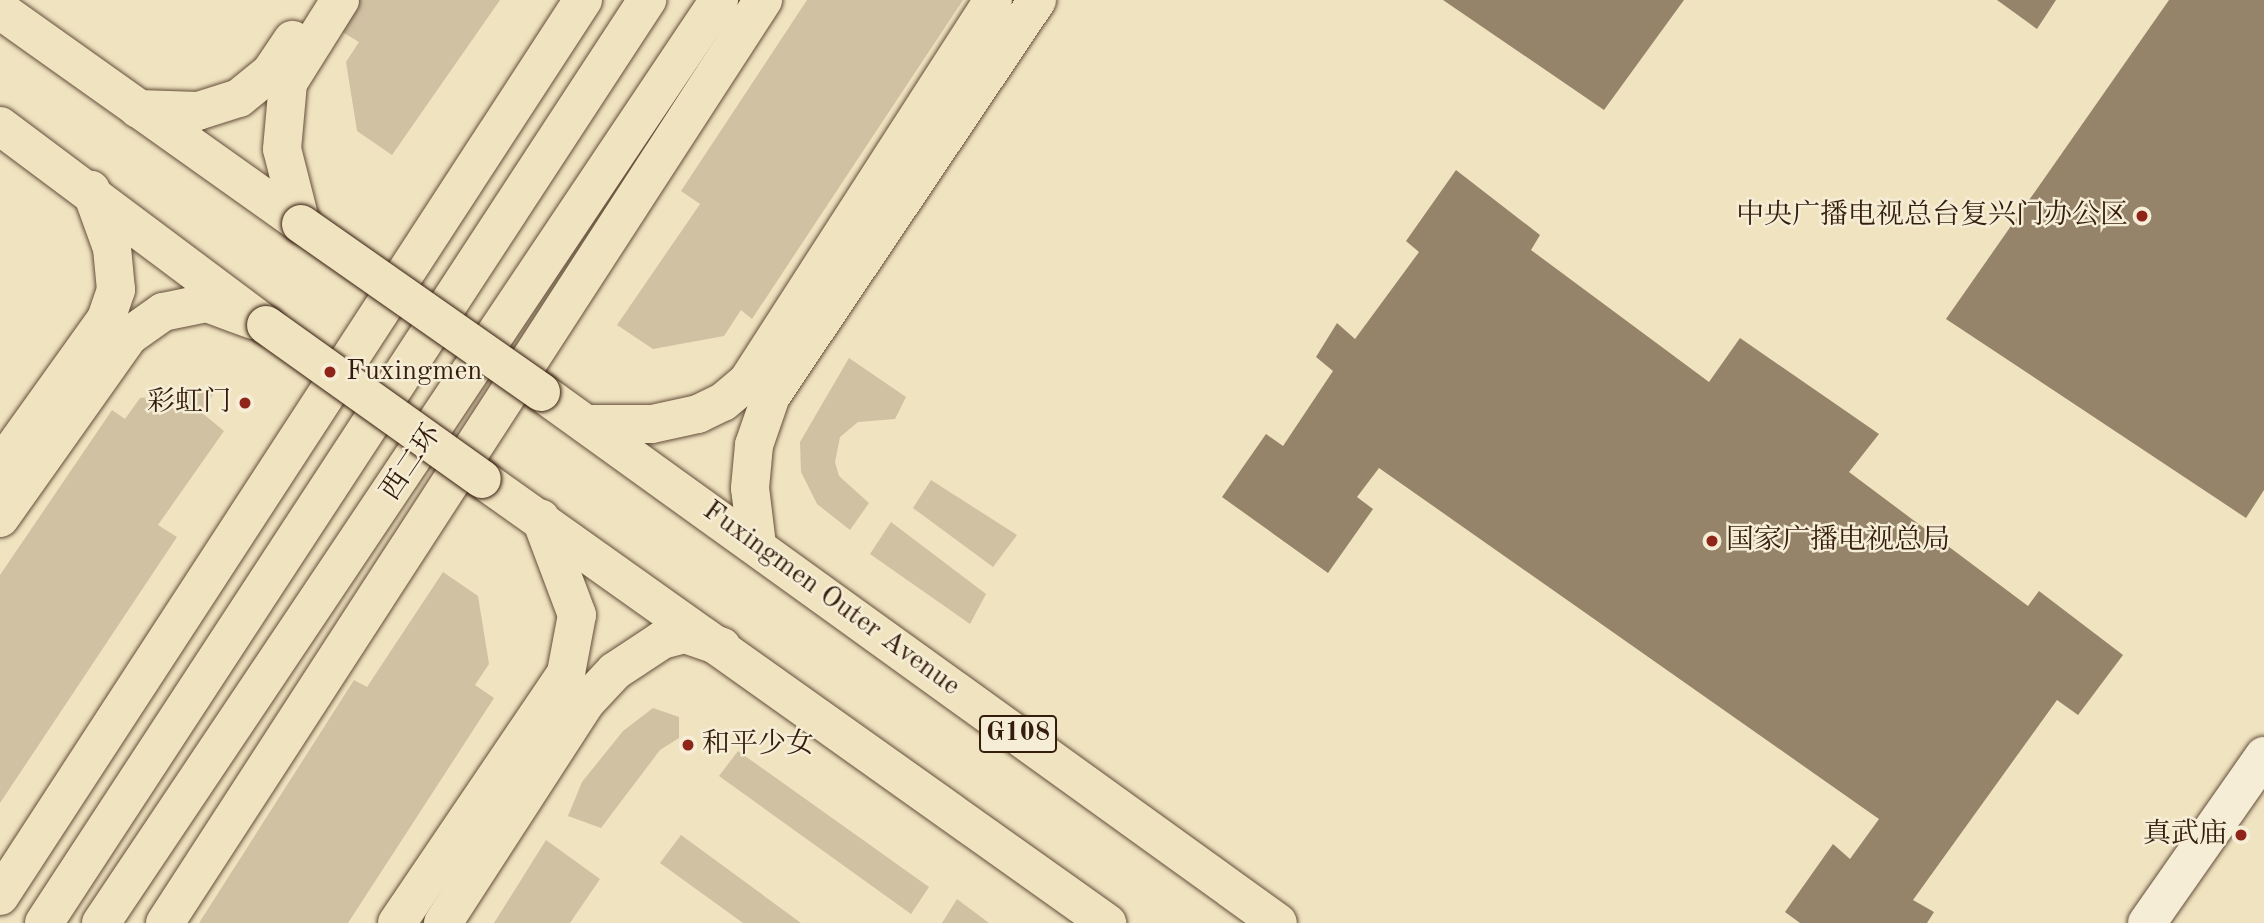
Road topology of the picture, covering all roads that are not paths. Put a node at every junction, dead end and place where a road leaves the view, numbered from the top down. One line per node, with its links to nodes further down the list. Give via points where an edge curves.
1 (319, 0): 10 (main road, via 270,73 239,98 198,111)
2 (340, 0): 13 (main road, via 288,83 282,149)
3 (583, 0): 22 (main road)
4 (647, 0): 23 (main road, 西二环)
5 (719, 0): 24 (main road, 西二环)
6 (763, 0): 25 (main road)
7 (993, 0): 15 (main road, via 747,382 723,402 698,414 652,424)
8 (1037, 0): 19 (main road, via 771,396 754,445 750,488)
9 (0, 10): 10 (main road, Fuxingmen Outer Avenue)
10 (138, 109): 13 (main road, Fuxingmen Outer Avenue)
11 (0, 126): 12 (main road)
12 (91, 190): 14 (main road); 16 (main road, via 112,248 116,289 110,310)
13 (301, 224): 15 (main road, Fuxingmen Outer Avenue, bridge)
14 (266, 325): 17 (main road, via 207,303 163,312 129,336); 18 (main road, bridge)
15 (586, 424): 19 (main road, Fuxingmen Outer Avenue / G108)
16 (0, 467)
17 (0, 518)
18 (541, 519): 20 (main road); 26 (main road, via 577,615 566,673)
19 (757, 545): 29 (main road, Fuxingmen Outer Avenue / G108)
20 (725, 648): 27 (main road, via 685,634 662,640 615,671 586,702); 28 (main road)
21 (2264, 756): 30 (street)
22 (0, 896)
23 (44, 923)
24 (101, 923)
25 (165, 923)
26 (397, 923)
27 (443, 923)
28 (1107, 923)
29 (1278, 923)
30 (2147, 923)

